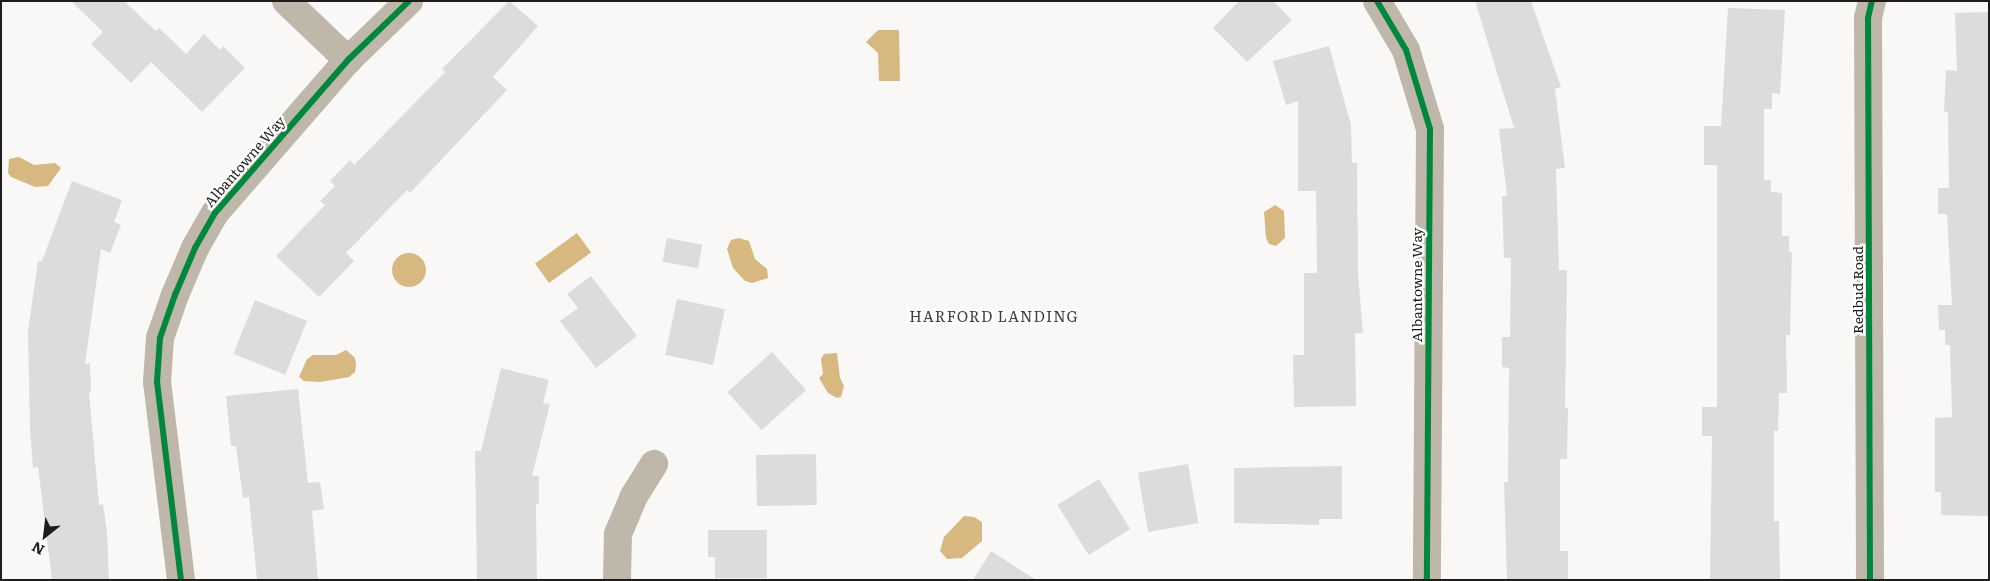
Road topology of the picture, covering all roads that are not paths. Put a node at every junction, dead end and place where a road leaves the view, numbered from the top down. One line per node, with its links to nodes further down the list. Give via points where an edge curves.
1 (286, 1): 5 (street)
2 (409, 1): 5 (street, Albantowne Way)
3 (1377, 1): 9 (street, Albantowne Way, via 1406,50 1430,129)
4 (1872, 1): 10 (street, Redbud Road, via 1868,18)
5 (348, 60): 7 (street, Albantowne Way, via 215,213 194,248 160,338 157,382)
6 (654, 464): 8 (street, via 634,496 618,534)
7 (181, 580)
8 (617, 580)
9 (1427, 580)
10 (1870, 580)

